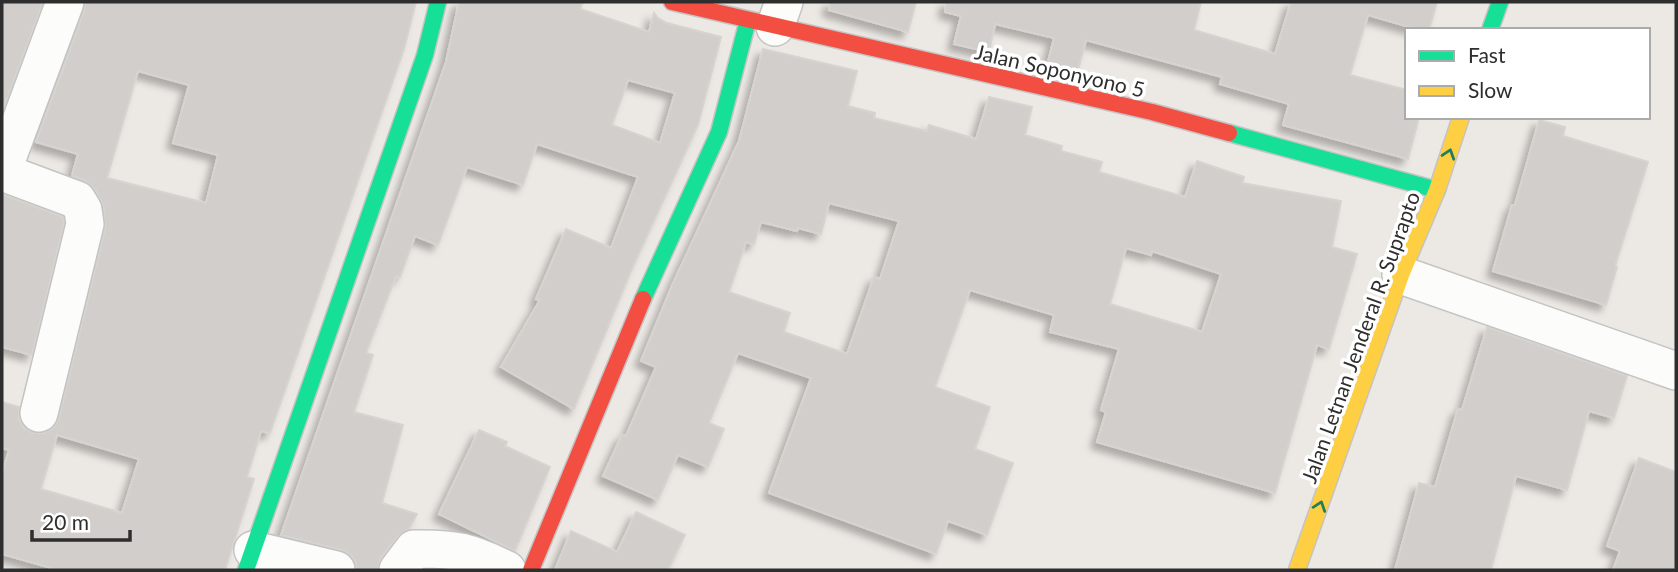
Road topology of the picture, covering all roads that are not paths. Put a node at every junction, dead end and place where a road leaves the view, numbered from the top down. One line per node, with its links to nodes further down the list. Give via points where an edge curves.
1 (65, 2): 8 (street)
2 (438, 2): 13 (street, via 425,55)
3 (672, 2): 5 (street, Jalan Soponyono 5)
4 (1500, 2): 6 (street)
5 (769, 16): 9 (street, Jalan Soponyono 5, via 1152,112); 17 (street, via 650,279)
6 (1491, 28)
7 (1460, 119): 9 (street, Jalan Letnan Jenderal R. Suprapto, one-way to 7)
8 (2, 172): 12 (street, via 77,200 83,210 85,224)
9 (1437, 190): 10 (street, Jalan Letnan Jenderal R. Suprapto)
10 (1401, 275): 11 (street); 18 (street, Jalan Letnan Jenderal R. Suprapto, one-way to 10)
11 (1676, 371)
12 (39, 413)
13 (250, 560): 14 (street)
14 (336, 570)
15 (398, 570): 16 (street, via 414,549 435,548 477,555)
16 (507, 570)
17 (531, 570)
18 (1297, 570)

